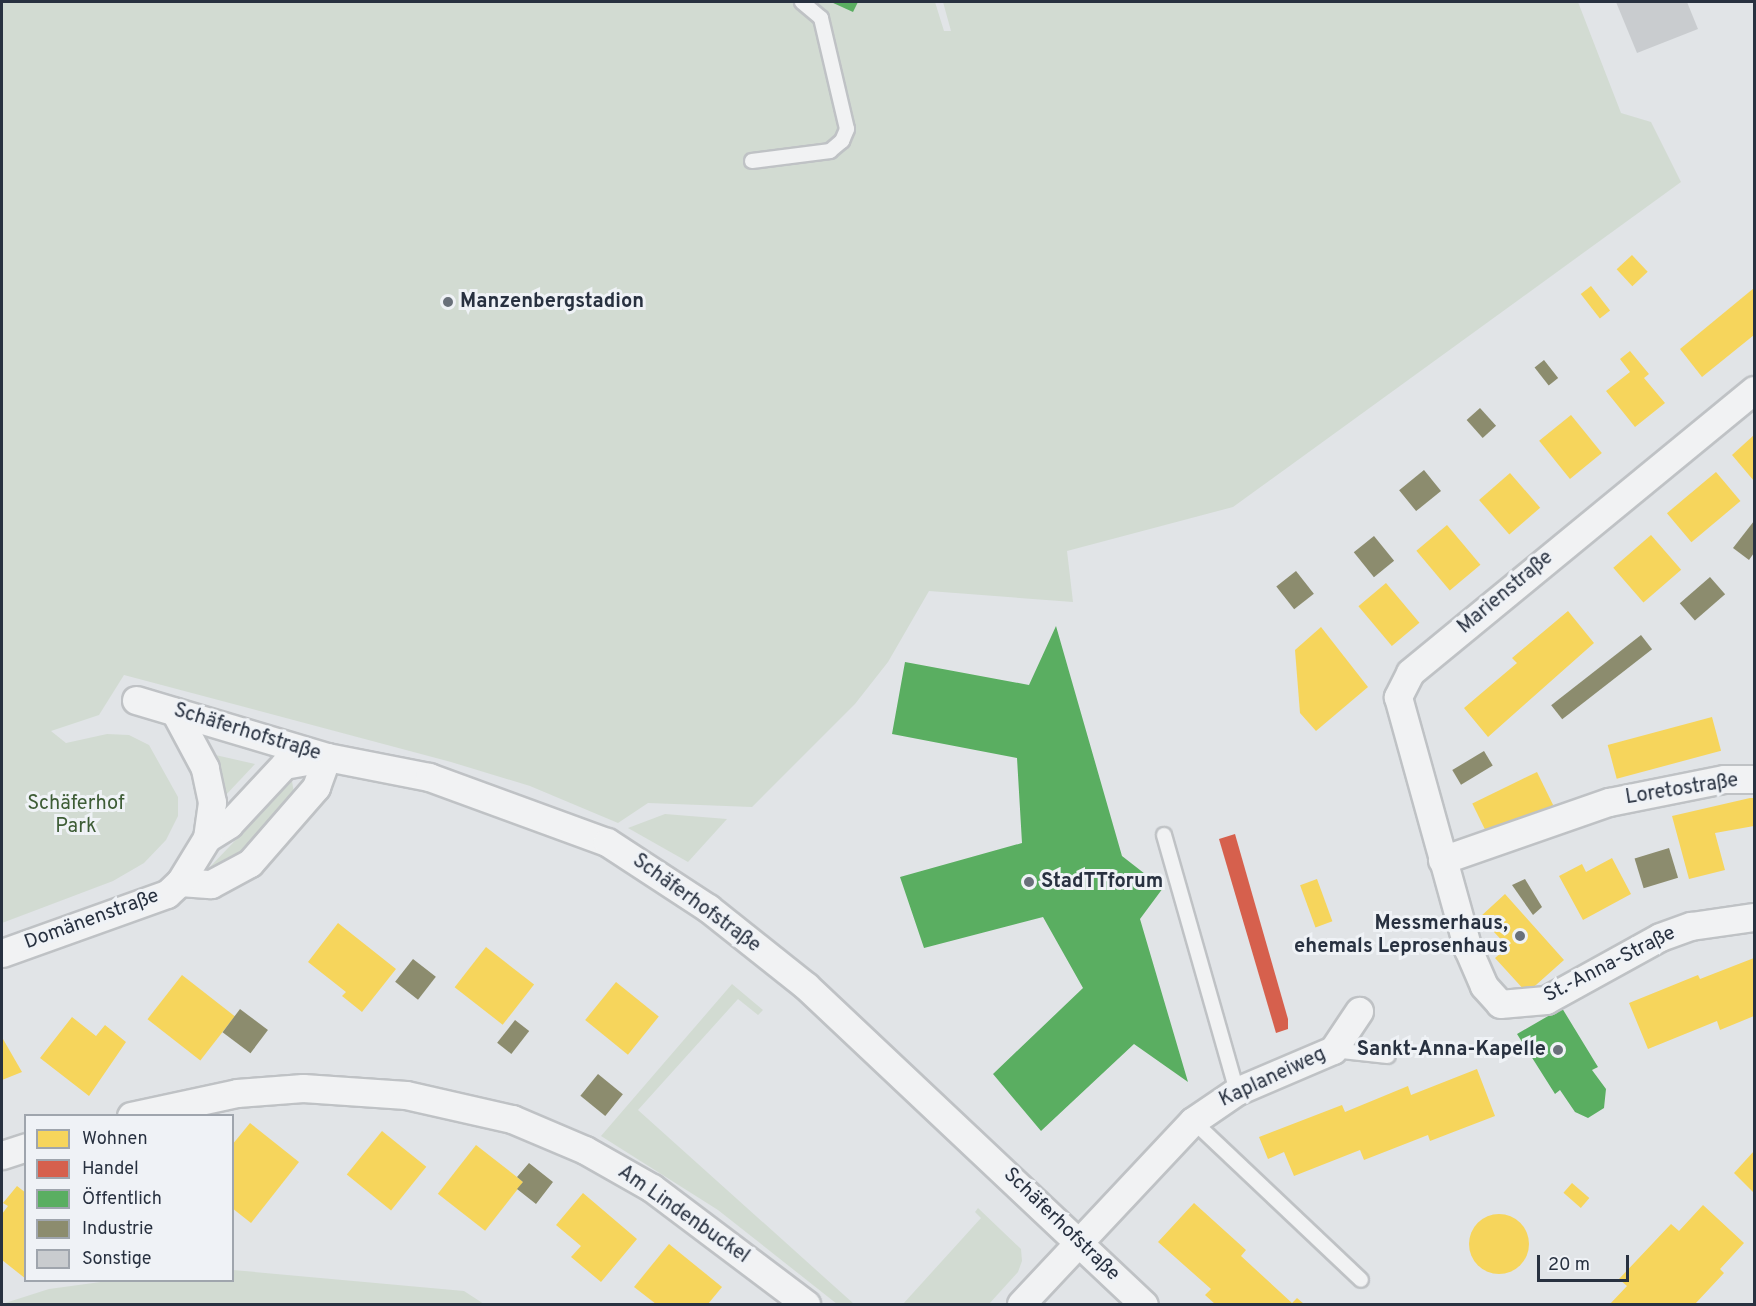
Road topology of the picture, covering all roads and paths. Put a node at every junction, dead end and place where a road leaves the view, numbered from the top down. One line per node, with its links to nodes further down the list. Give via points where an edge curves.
1 (802, 2): 2 (lane, via 821,18 847,129 842,141 830,152)
2 (752, 161)
3 (1755, 390): 10 (street, Marienstraße, via 1410,673 1401,685 1398,697)
4 (136, 700): 5 (street, Schäferhofstraße)
5 (175, 712): 6 (street, Schäferhofstraße); 9 (street, Domänenstraße, via 205,768 212,802)
6 (327, 757): 9 (street, Domänenstraße, via 284,765 229,824); 11 (street, Domänenstraße, via 310,795 250,863 211,884); 23 (street, Schäferhofstraße, via 429,777 607,842 708,908 806,986)
7 (1755, 779): 10 (street, Loretostraße, via 1724,779 1609,802)
8 (1164, 835): 18 (lane)
9 (207, 838): 11 (street, Domänenstraße)
10 (1442, 860): 14 (street, Marienstraße, via 1468,949 1484,986)
11 (180, 882): 13 (street, Domänenstraße, via 167,894)
12 (1755, 917): 14 (street, St.-Anna-Straße, via 1691,926 1660,937 1546,1000)
13 (2, 953)
14 (1500, 1004)
15 (1359, 1011): 16 (street, Kaplaneiweg)
16 (1333, 1050): 17 (lane); 18 (street, Kaplaneiweg)
17 (1388, 1056)
18 (1237, 1091): 20 (street, Kaplaneiweg)
19 (140, 1114): 25 (street, Am Lindenbuckel, via 237,1093 303,1088 406,1095 512,1119 585,1150 652,1188)
20 (1193, 1121): 23 (street, Kaplaneiweg); 24 (lane)
21 (24, 1148): 22 (street)
22 (2, 1155)
23 (1079, 1243): 26 (street); 27 (street, Schäferhofstraße)
24 (1361, 1280)
25 (806, 1305)
26 (1021, 1305)
27 (1144, 1305)

